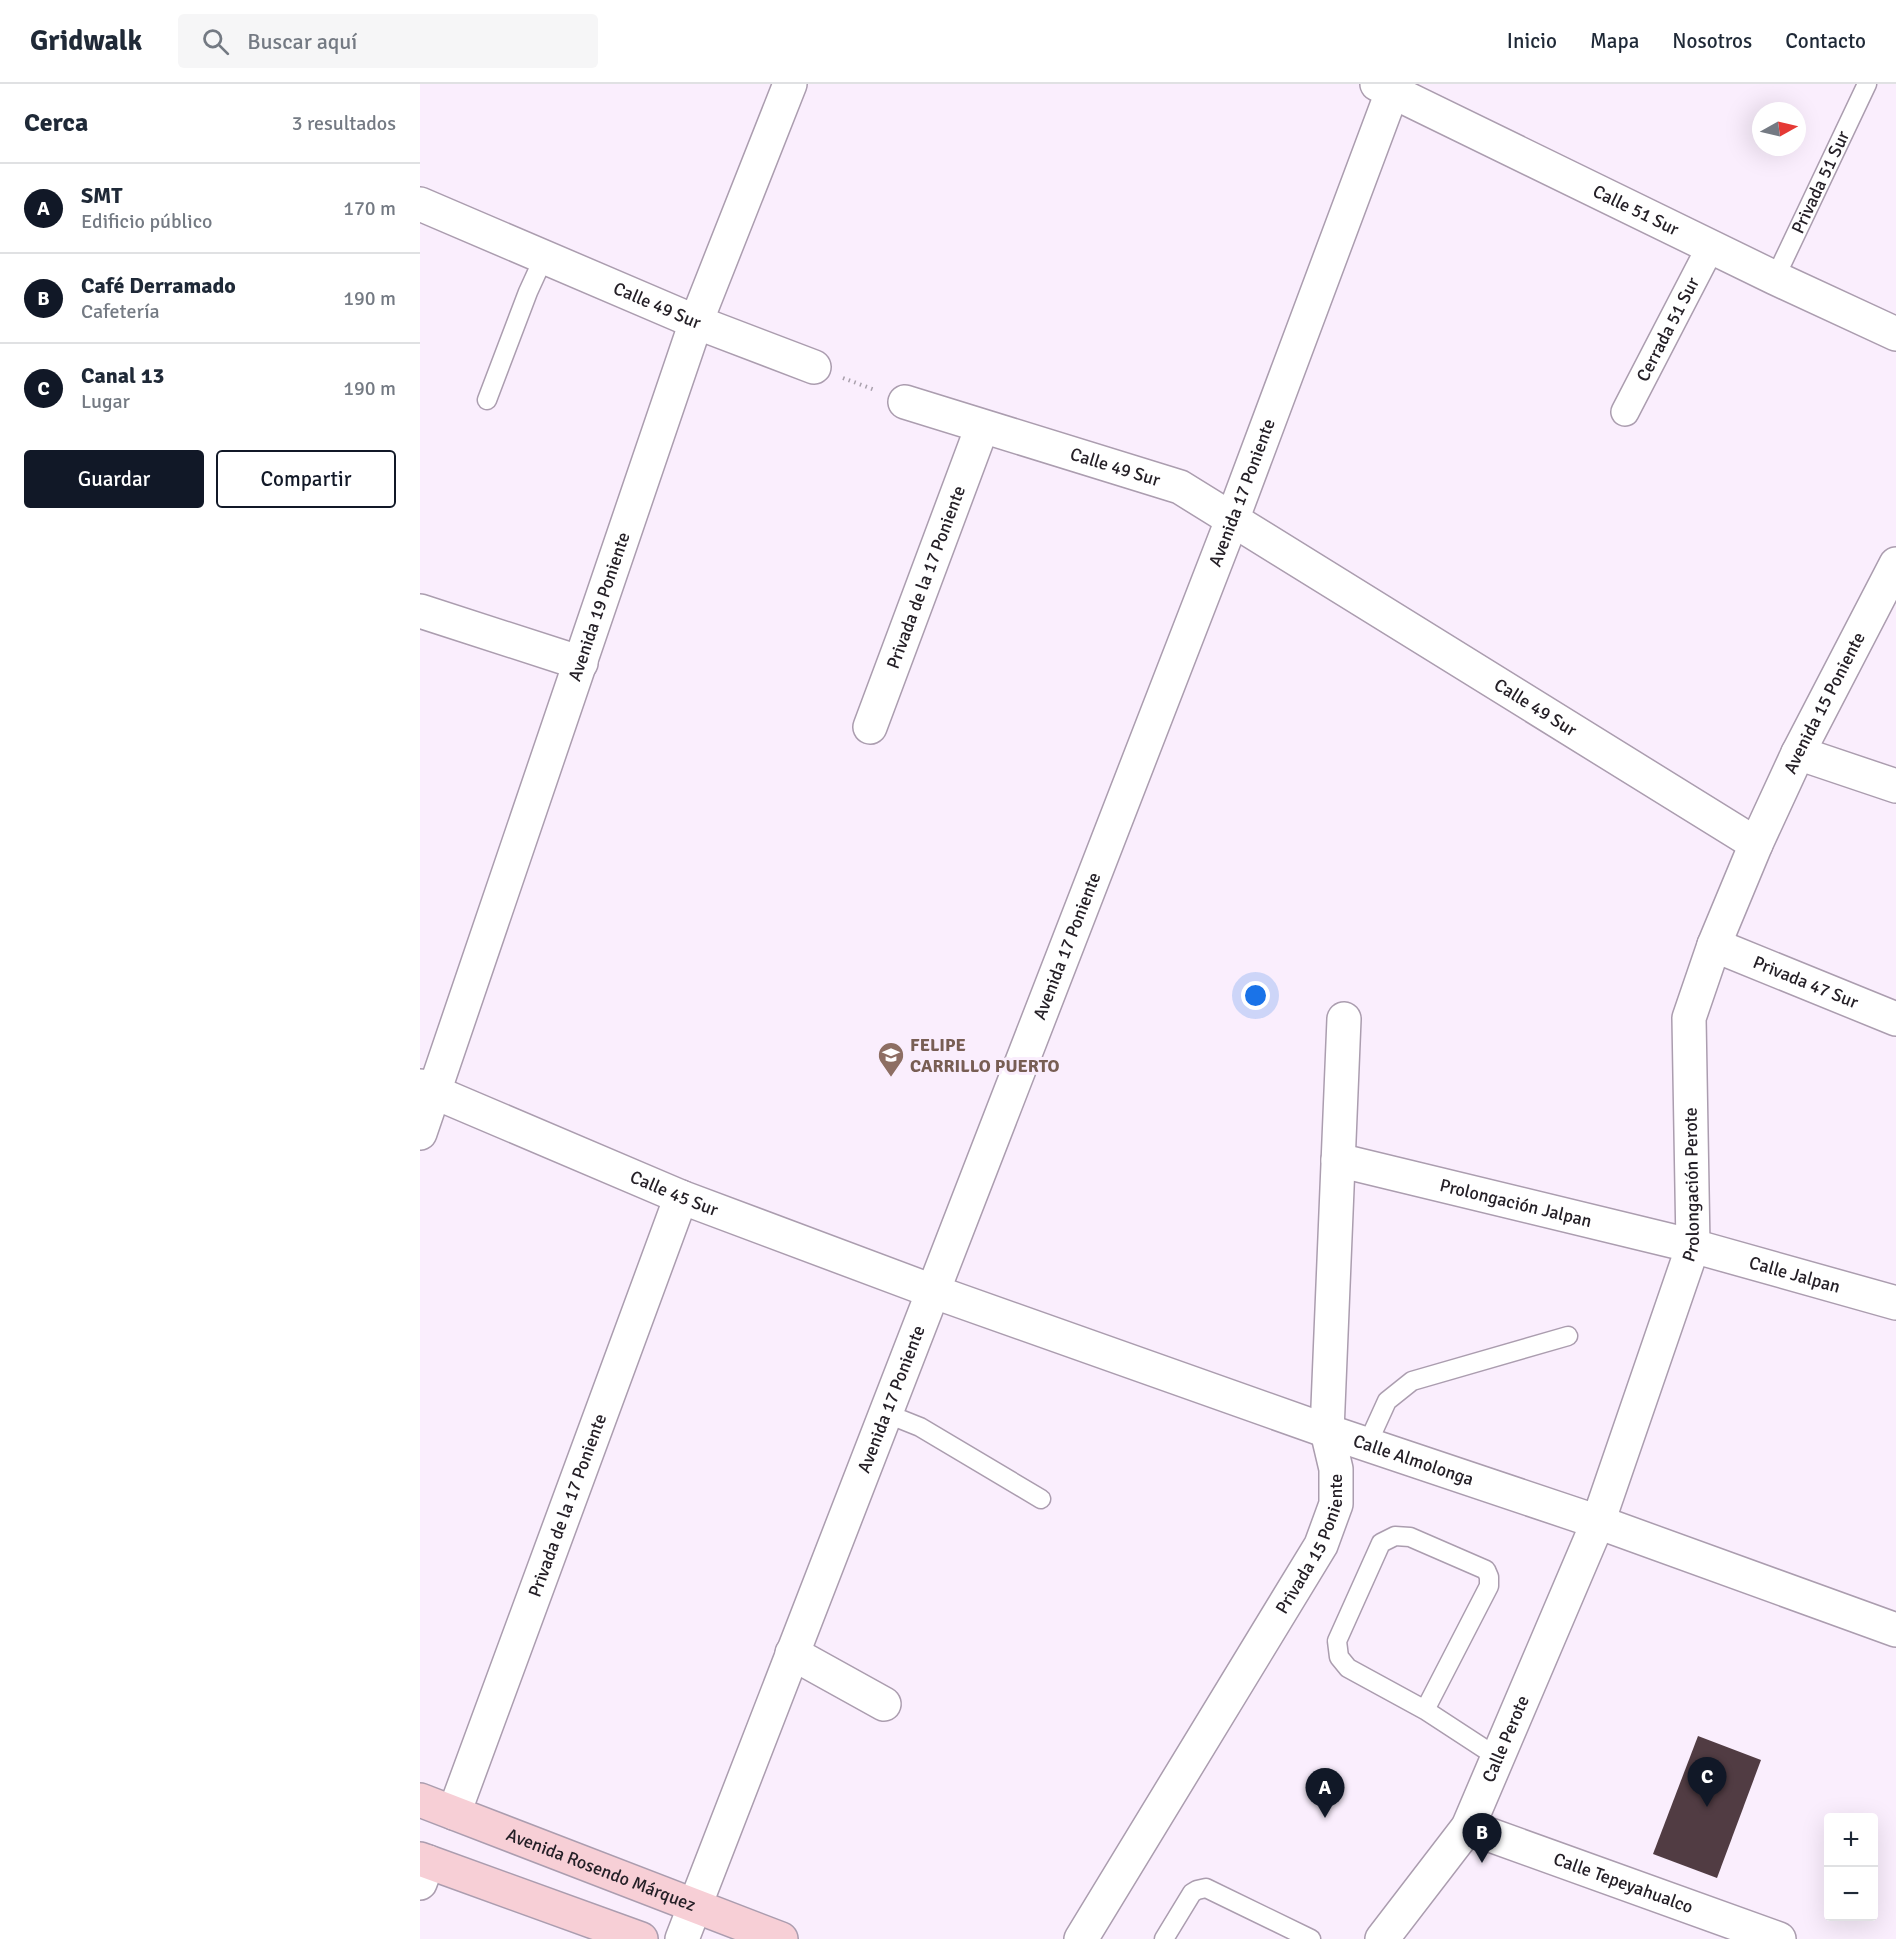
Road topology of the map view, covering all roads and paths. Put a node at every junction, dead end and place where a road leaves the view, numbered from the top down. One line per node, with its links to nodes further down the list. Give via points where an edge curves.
1 (790, 84): 8 (street, Avenida 19 Poniente)
2 (1866, 84): 7 (lane, Privada 51 Sur)
3 (1388, 86): 5 (street, Calle 51 Sur); 15 (street, Avenida 17 Poniente)
4 (420, 204): 6 (street, Calle 49 Sur)
5 (1711, 246): 7 (street, Calle 51 Sur); 13 (street, Cerrada 51 Sur)
6 (544, 257): 8 (street, Calle 49 Sur); 11 (lane)
7 (1775, 278): 9 (street, Calle 51 Sur)
8 (696, 322): 10 (street, Calle 49 Sur); 18 (street, Avenida 19 Poniente)
9 (1896, 334)
10 (814, 367): 12 (path)
11 (487, 400)
12 (905, 402): 14 (street, Calle 49 Sur)
13 (1626, 412)
14 (982, 426): 15 (street, Calle 49 Sur, via 1180,487); 19 (street, Privada de la 17 Poniente)
15 (1232, 520): 22 (street, Calle 49 Sur); 31 (street, Avenida 17 Poniente)
16 (1896, 564): 20 (street, Avenida 15 Poniente)
17 (420, 611): 18 (street)
18 (581, 663): 26 (street, Avenida 19 Poniente)
19 (870, 727)
20 (1798, 753): 21 (street); 22 (street, Avenida 15 Poniente)
21 (1896, 786)
22 (1756, 844): 23 (street, Prolongación Perote)
23 (1714, 945): 25 (street, Privada 47 Sur); 30 (street, Prolongación Perote, via 1689,1018)
24 (1344, 1019): 28 (street, Privada 15 Poniente)
25 (1896, 1019)
26 (428, 1089): 27 (street, Avenida 19 Poniente); 29 (street, Calle 45 Sur)
27 (420, 1133)
28 (1338, 1160): 30 (street, Prolongación Jalpan); 35 (street, Privada 15 Poniente)
29 (681, 1197): 31 (street, Calle 45 Sur); 45 (street, Privada de la 17 Poniente)
30 (1693, 1246): 32 (street, Calle Jalpan); 38 (street, Prolongación Perote)
31 (932, 1291): 34 (street, Avenida 17 Poniente); 35 (street, Calle Almolonga)
32 (1896, 1303)
33 (1568, 1336): 36 (lane, via 1412,1381 1387,1401)
34 (885, 1413): 37 (lane, via 920,1427); 40 (street, Avenida 17 Poniente)
35 (1327, 1431): 36 (street, Calle Almolonga); 52 (street, Privada 15 Poniente, via 1336,1468 1336,1504 1321,1545)
36 (1367, 1445): 38 (street, Calle Almolonga)
37 (1041, 1499)
38 (1598, 1522): 39 (street, Calle Almolonga); 43 (street, Calle Perote)
39 (1896, 1630)
40 (792, 1653): 41 (street); 48 (street, Avenida 17 Poniente)
41 (884, 1704)
42 (1425, 1710): 42 (lane, via 1348,1668 1339,1657 1337,1641 1361,1585 1382,1543 1395,1536 1410,1537 1486,1570 1489,1577 1489,1586); 43 (lane)
43 (1497, 1757): 46 (street, Calle Perote)
44 (420, 1800): 45 (main road, Avenida Rosendo Márquez)
45 (454, 1813): 48 (main road, Avenida Rosendo Márquez)
46 (1468, 1827): 55 (street, Calle Perote); 56 (street, Calle Tepeyahualco)
47 (422, 1868): 49 (main road)
48 (695, 1905): 50 (street, Avenida 17 Poniente); 51 (main road, Avenida Rosendo Márquez)
49 (641, 1939)
50 (682, 1939)
51 (781, 1939)
52 (1081, 1939)
53 (1164, 1939): 54 (lane, via 1192,1893 1206,1888)
54 (1311, 1939)
55 (1382, 1939)
56 (1779, 1939)

